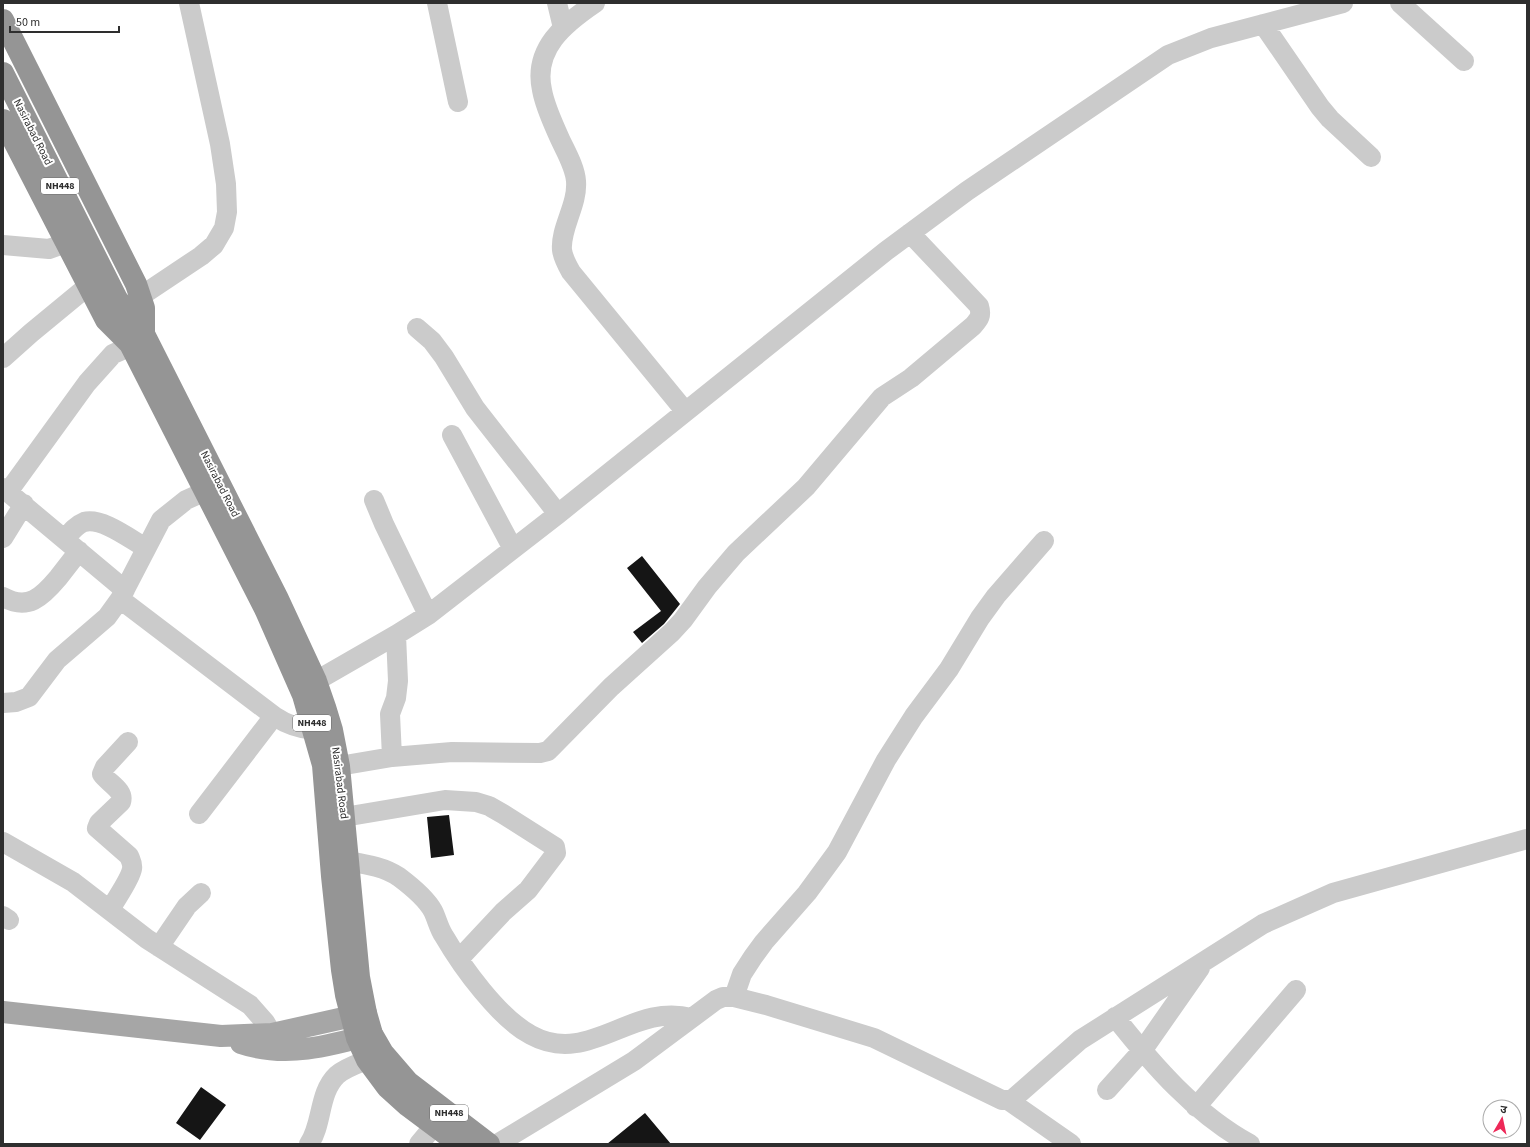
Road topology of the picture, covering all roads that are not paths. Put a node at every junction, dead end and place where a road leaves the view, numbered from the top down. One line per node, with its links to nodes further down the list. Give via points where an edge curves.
1 (189, 3): 20 (street, via 220,144 227,212 224,228 214,245)
2 (437, 3): 13 (street)
3 (557, 3): 10 (street)
4 (595, 3): 10 (street)
5 (1344, 3): 7 (street)
6 (1400, 3): 11 (street)
7 (1290, 10): 9 (street)
8 (3, 20): 20 (highway)
9 (1263, 24): 15 (street, via 1320,107); 16 (street, via 1211,38 1168,55 967,191)
10 (563, 28): 24 (street, via 550,43 540,75 547,109 576,181 576,195 562,249 564,261)
11 (1464, 61)
12 (3, 73): 22 (highway, Nasirabad Road / NH448, via 117,299)
13 (458, 102)
14 (4, 124): 17 (highway)
15 (1371, 157)
16 (910, 233): 24 (street); 45 (street, via 979,306 980,318 911,378 882,397 806,488 736,553 672,632 611,687 548,750 540,753 452,752)
17 (66, 244): 18 (street, via 49,249); 19 (highway)
18 (3, 246)
19 (88, 286): 22 (highway, via 106,320); 23 (street)
20 (141, 296): 22 (highway, via 144,308)
21 (417, 328): 30 (street, via 444,357 475,408)
22 (135, 341): 26 (street, via 113,354 96,373); 27 (highway, Nasirabad Road / NH448); 40 (highway, Nasirabad Road / NH448, via 277,597)
23 (3, 358)
24 (685, 411): 30 (street)
25 (452, 435): 35 (street)
26 (6, 490): 29 (street)
27 (206, 491): 34 (street, via 186,500 161,520); 43 (highway, Nasirabad Road / NH448, via 291,665)
28 (374, 500): 38 (street)
29 (24, 504): 31 (street); 33 (street)
30 (558, 514): 35 (street)
31 (3, 538)
32 (1044, 541): 58 (street, via 980,618 949,669 914,716 886,760 837,852 807,893 753,957 742,974)
33 (72, 545): 34 (street, via 76,526 92,521 107,525); 36 (street); 37 (street, via 47,591 36,600 18,603)
34 (146, 548): 36 (street)
35 (513, 549): 38 (street)
36 (123, 594): 41 (street, via 107,616 57,660 29,697); 42 (street)
37 (3, 597)
38 (428, 615): 39 (street)
39 (396, 635): 40 (street); 45 (street, via 398,682 390,714)
40 (316, 681): 46 (highway, Nasirabad Road / NH448, via 332,730)
41 (3, 703)
42 (274, 716): 43 (street, via 296,727); 47 (street)
43 (314, 730): 60 (highway, Nasirabad Road / NH448, via 322,765 346,995)
44 (128, 742): 53 (street, via 105,766 102,774 120,792 122,798 97,828 129,856 132,863 132,870)
45 (392, 758): 46 (street)
46 (339, 766): 48 (highway, Nasirabad Road / NH448)
47 (199, 814)
48 (344, 817): 51 (highway, Nasirabad Road / NH448); 55 (street, via 445,800 476,802 489,806 555,847 556,852 552,859 528,890)
49 (1527, 839): 56 (street, via 1333,893 1263,924)
50 (3, 842): 53 (street, via 73,882)
51 (348, 861): 55 (street, via 388,871 423,898 430,905 443,935); 60 (highway, Nasirabad Road / NH448, via 359,977)
52 (201, 893): 54 (street, via 187,906)
53 (110, 910): 54 (street)
54 (159, 947): 63 (street, via 250,1006)
55 (459, 959): 62 (street, via 487,998 519,1027 531,1035 558,1044 586,1042 643,1019 681,1016)
56 (1204, 961): 61 (street); 66 (street)
57 (1296, 990): 70 (street)
58 (734, 997): 62 (street, via 716,1000); 69 (street, via 874,1038 1002,1100)
59 (3, 1012): 64 (main road)
60 (359, 1015): 63 (main road); 65 (highway, Nasirabad Road / NH448)
61 (1115, 1017): 66 (street); 69 (street, via 1080,1040 1014,1098)
62 (690, 1018): 76 (street, via 634,1061)
63 (272, 1034): 64 (main road)
64 (221, 1036): 65 (main road, via 252,1047 273,1050 310,1049)
65 (365, 1036): 67 (highway, Nasirabad Road / NH448); 75 (highway, Nasirabad Road / NH448, via 408,1082)
66 (1142, 1051): 68 (street); 70 (street)
67 (367, 1060): 71 (highway, Nasirabad Road / NH448, via 387,1087); 72 (street, via 345,1069 331,1083)
68 (1107, 1090)
69 (1008, 1100): 77 (street)
70 (1196, 1107): 78 (street, via 1227,1131)
71 (434, 1126): 73 (street); 74 (highway, Nasirabad Road / NH448)
72 (309, 1144)
73 (419, 1144)
74 (459, 1144)
75 (489, 1144)
76 (497, 1144)
77 (1071, 1144)
78 (1250, 1144)

